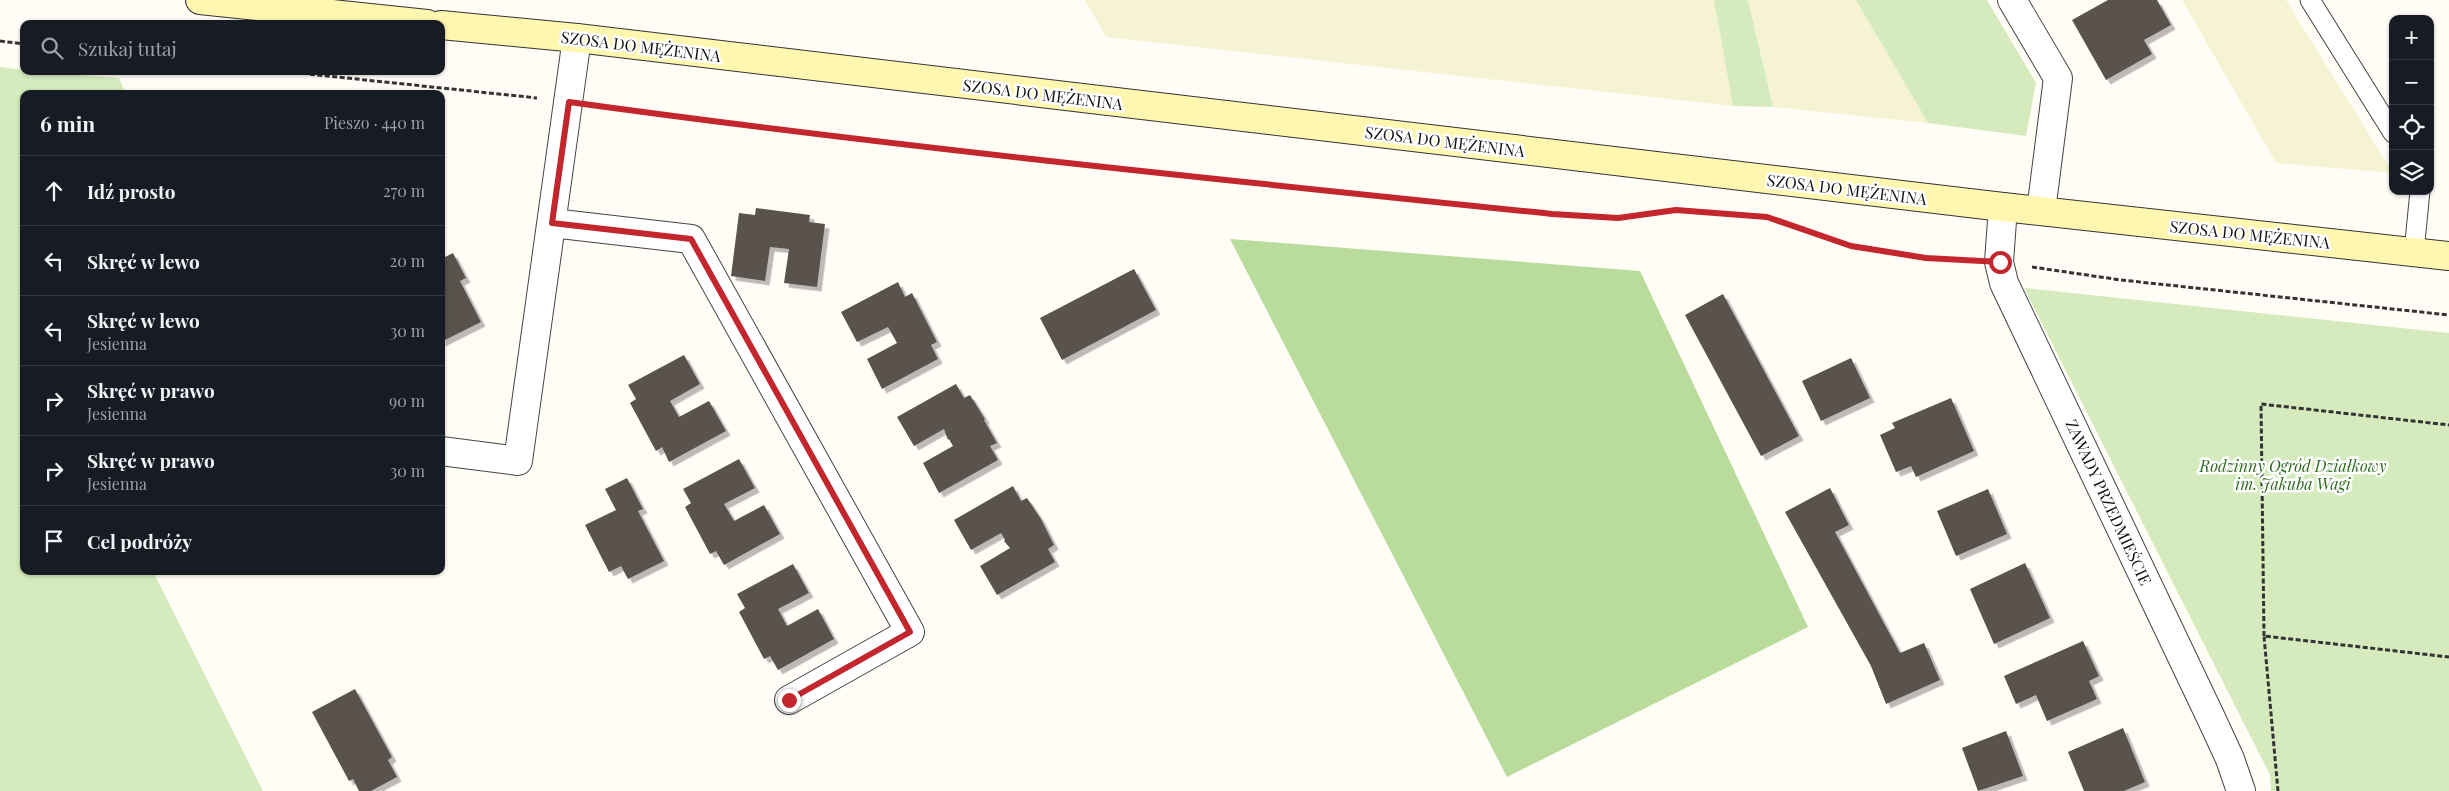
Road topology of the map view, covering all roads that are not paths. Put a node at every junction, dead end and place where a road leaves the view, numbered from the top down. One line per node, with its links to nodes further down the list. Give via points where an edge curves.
1 (200, 0): 4 (main road)
2 (2012, 0): 10 (street, via 2058,78)
3 (2310, 0): 7 (lane)
4 (390, 20)
5 (445, 25): 6 (main road, SZOSA DO MĘŻENINA)
6 (577, 38): 9 (main road, SZOSA DO MĘŻENINA); 11 (street)
7 (2389, 127)
8 (2420, 195): 12 (lane)
9 (2003, 207): 10 (main road, SZOSA DO MĘŻENINA); 16 (street, ZAWADY PRZEDMIEŚCIE, via 2000,262 2004,283 2230,758)
10 (2041, 212): 12 (main road, SZOSA DO MĘŻENINA)
11 (552, 223): 14 (street, via 518,461); 15 (street, via 691,239 910,632)
12 (2414, 252): 13 (main road, SZOSA DO MĘŻENINA)
13 (2449, 256)
14 (445, 451)
15 (789, 700)
16 (2241, 791)

